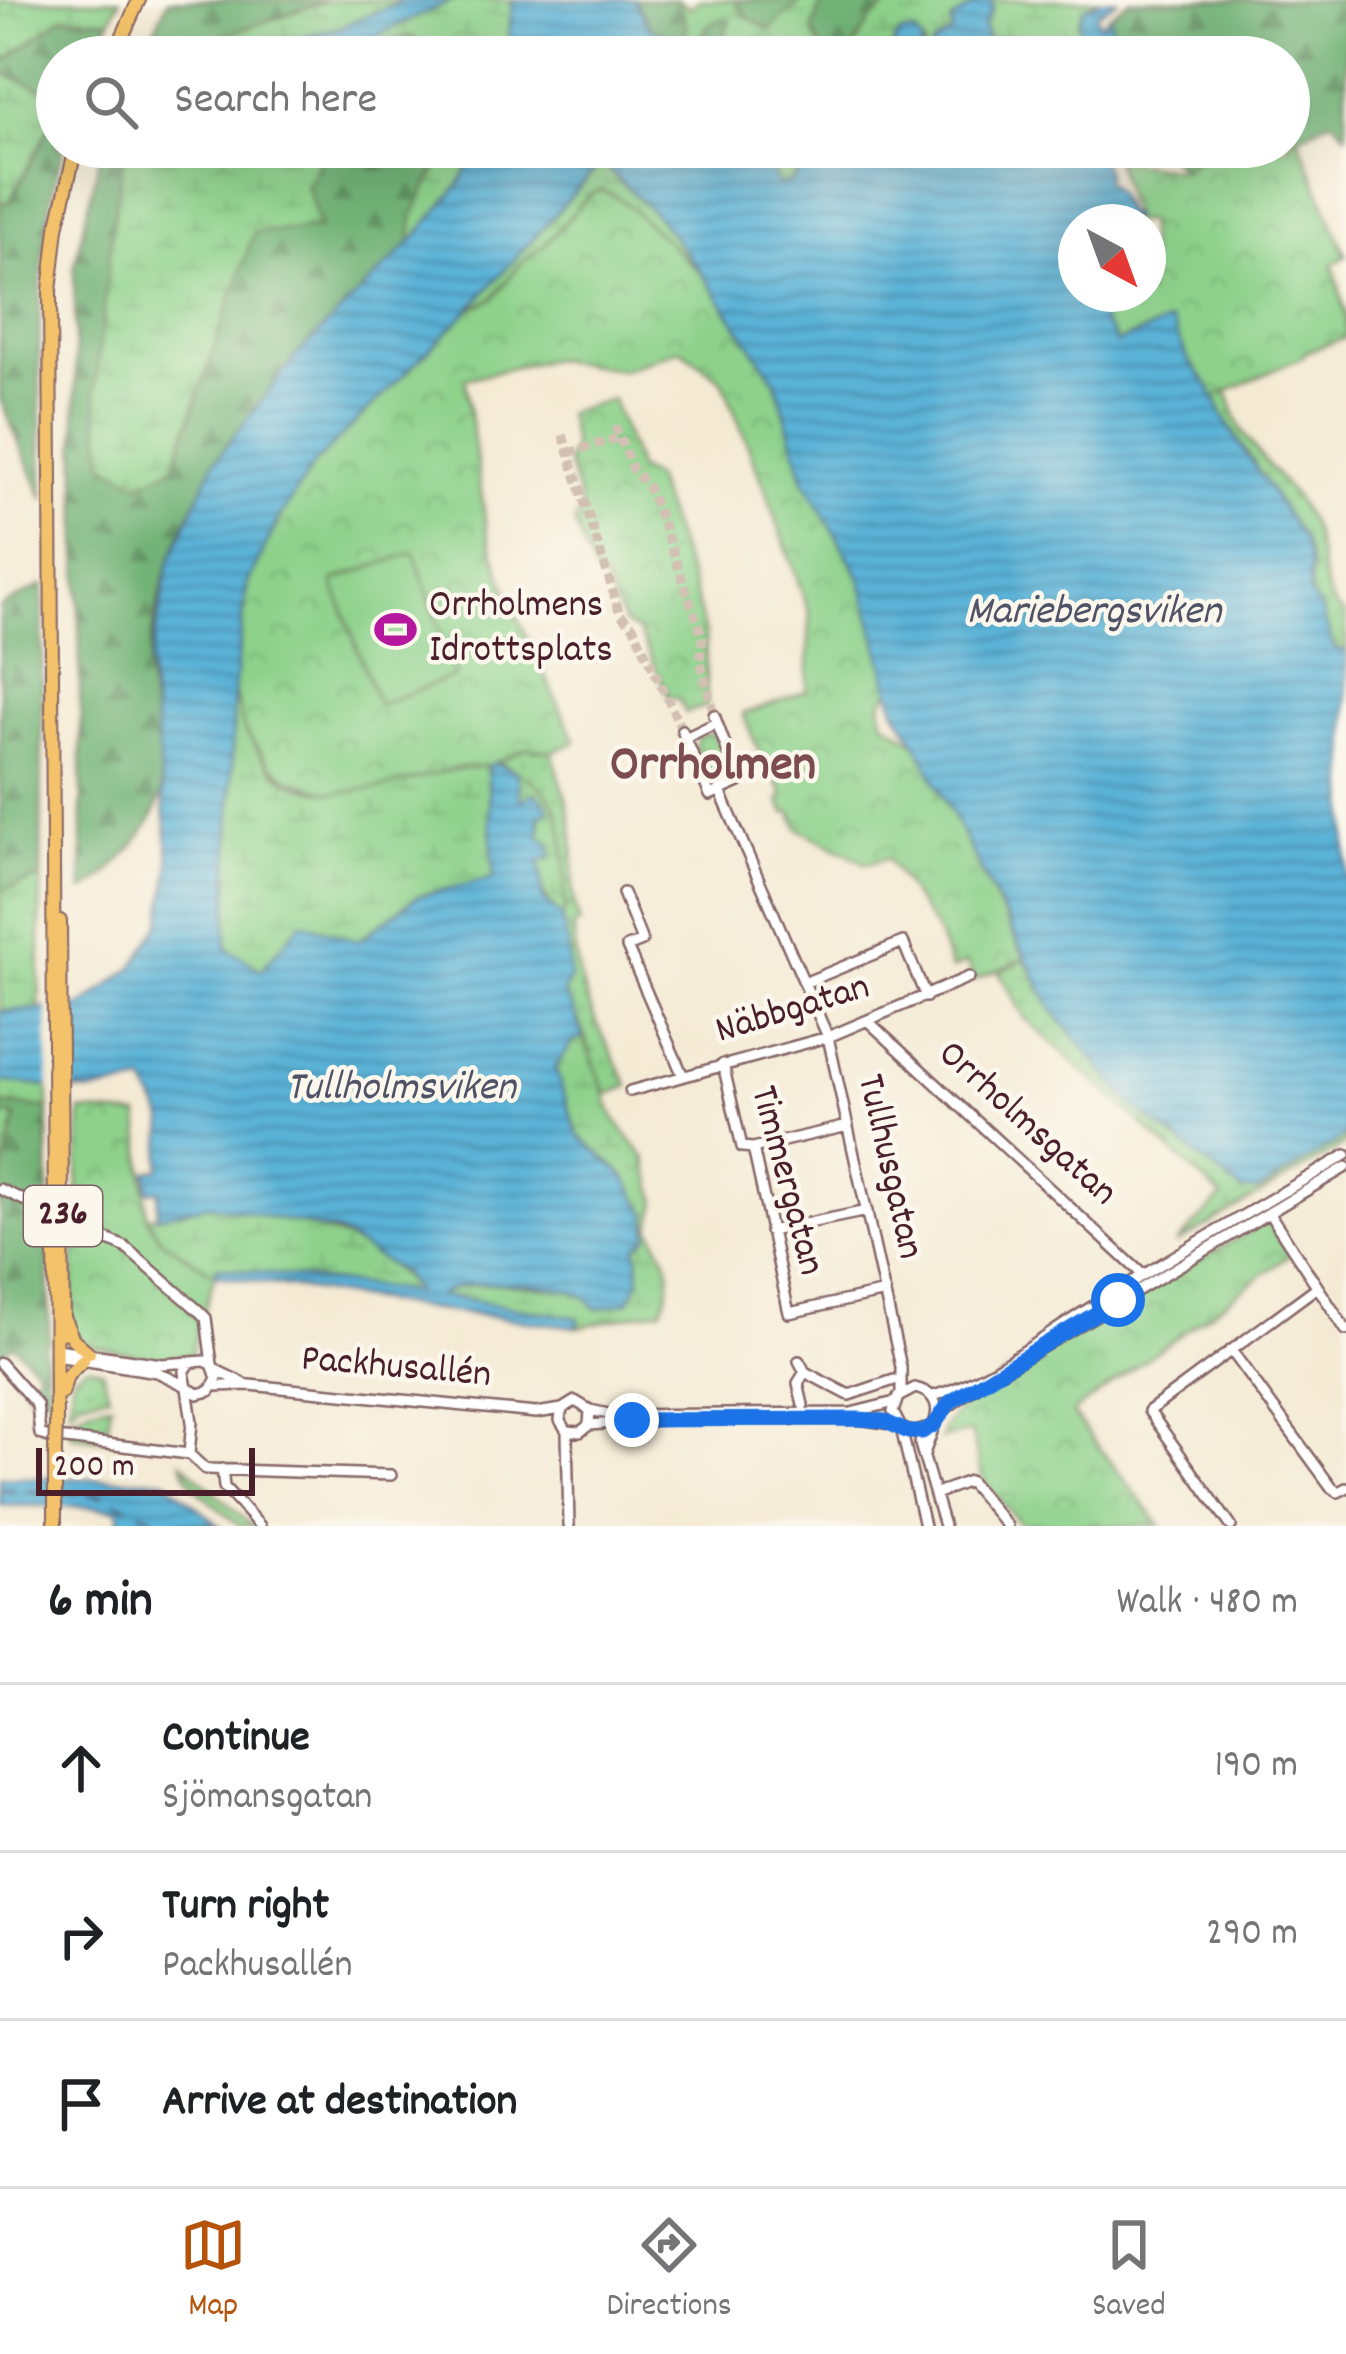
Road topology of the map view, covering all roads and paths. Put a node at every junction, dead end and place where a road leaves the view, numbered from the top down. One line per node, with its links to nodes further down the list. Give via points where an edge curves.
1 (139, 0): 2 (main road)
2 (122, 36)
3 (71, 168): 14 (main road, 236, via 50,291)
4 (720, 791): 4 (street, Tullhusgatan, via 739,782 715,719 683,734 710,795); 7 (street, Tullhusgatan)
5 (623, 893): 12 (street, via 642,941 627,947)
6 (969, 977): 8 (street, Näbbgatan)
7 (804, 983): 8 (street, via 903,942); 10 (street, Tullhusgatan)
8 (926, 997): 9 (street, Näbbgatan)
9 (868, 1021): 10 (street, Näbbgatan); 25 (street, Orrholmsgatan)
10 (828, 1036): 11 (street, Näbbgatan); 15 (street, Tullhusgatan)
11 (723, 1064): 12 (street, Näbbgatan); 16 (street, Timmergatan, via 742,1148)
12 (682, 1076): 13 (street, Näbbgatan)
13 (630, 1090)
14 (59, 1115): 28 (main road, 236); 32 (main road, 236)
15 (848, 1126): 16 (street); 21 (street, Tullhusgatan)
16 (753, 1148): 24 (street, Timmergatan)
17 (1346, 1156): 25 (street)
18 (1346, 1167): 22 (street)
19 (0, 1189): 20 (street)
20 (45, 1210)
21 (867, 1211): 24 (street); 27 (street, Tullhusgatan)
22 (1269, 1213): 26 (street); 52 (street, via 950,1402)
23 (74, 1225): 30 (street, via 132,1252 206,1318)
24 (770, 1231): 27 (street, Timmergatan, via 789,1313)
25 (1143, 1275): 45 (street, via 966,1385)
26 (1317, 1287): 29 (street); 31 (street)
27 (885, 1292): 37 (street, Tullhusgatan)
28 (63, 1316): 32 (main road, 236); 33 (main road)
29 (1346, 1330)
30 (206, 1336): 34 (street); 36 (street)
31 (1231, 1349): 64 (street, via 1322,1477); 72 (street, via 1149,1411)
32 (59, 1353): 33 (street); 44 (main road, 236); 54 (main road, 236)
33 (86, 1357): 34 (street); 40 (street); 44 (main road)
34 (193, 1362): 36 (street); 40 (street)
35 (0, 1363): 59 (street, via 37,1405 40,1434)
36 (214, 1367): 39 (street, Packhusallén); 42 (street)
37 (901, 1367): 41 (street, Tullhusgatan); 46 (street, Tullhusgatan)
38 (894, 1380): 43 (street)
39 (250, 1385): 42 (street, Packhusallén); 51 (street, Packhusallén)
40 (186, 1386): 42 (street, via 198,1394); 53 (street)
41 (915, 1388): 45 (street); 46 (street)
42 (212, 1389): 53 (street)
43 (874, 1390): 47 (street); 48 (street, via 848,1395 802,1366)
44 (62, 1393): 54 (main road, 236)
45 (931, 1394): 52 (street)
46 (898, 1398): 50 (street, via 820,1414); 55 (street)
47 (877, 1402)
48 (803, 1406)
49 (562, 1409): 50 (street, Packhusallén, via 575,1401); 51 (street, Packhusallén); 56 (street)
50 (590, 1410): 57 (street)
51 (536, 1414): 56 (street, Packhusallén)
52 (936, 1419): 58 (street); 60 (street)
53 (191, 1422): 59 (street)
54 (59, 1424): 66 (main road, 236, bridge)
55 (898, 1424): 57 (street, via 878,1415); 58 (street); 69 (street)
56 (564, 1427): 57 (street, Packhusallén); 61 (street)
57 (585, 1428): 61 (street)
58 (922, 1432): 60 (street)
59 (189, 1454): 62 (street, via 206,1469)
60 (924, 1454): 65 (street)
61 (569, 1458): 68 (street)
62 (222, 1469): 63 (street); 67 (street, via 224,1487)
63 (392, 1475)
64 (1342, 1490)
65 (935, 1494): 70 (street); 71 (street, via 969,1481)
66 (58, 1519)
67 (260, 1526)
68 (569, 1526)
69 (924, 1526)
70 (944, 1526)
71 (1007, 1526)
72 (1231, 1526)

